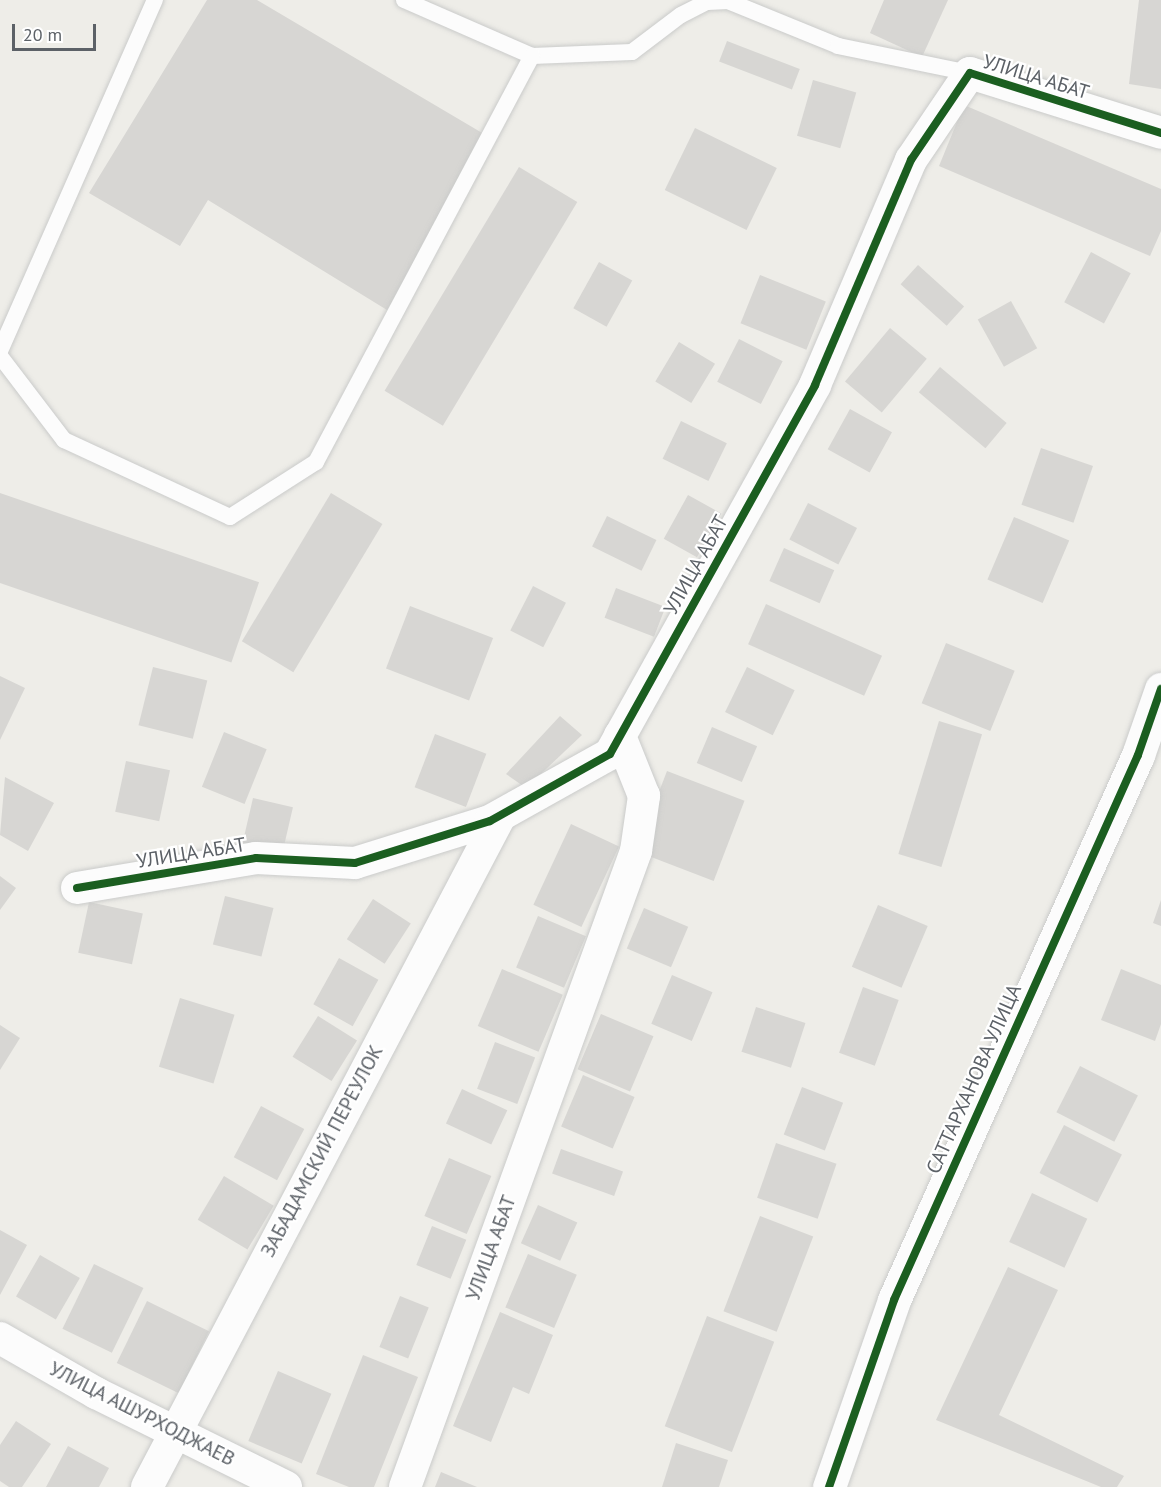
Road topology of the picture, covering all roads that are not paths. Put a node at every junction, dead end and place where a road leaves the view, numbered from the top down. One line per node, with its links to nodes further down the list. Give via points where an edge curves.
1 (155, 0): 6 (lane)
2 (404, 0): 3 (lane)
3 (532, 56): 4 (lane, via 632,52 681,15 707,2 728,1 838,46); 7 (lane, via 316,462 231,517 64,440)
4 (970, 73): 5 (street, УЛИЦА АБАТ); 9 (street, УЛИЦА АБАТ, via 911,160 815,385)
5 (1161, 133)
6 (0, 351)
7 (0, 356)
8 (1161, 689): 17 (street, САТТАРХАНОВА УЛИЦА, via 1138,755 894,1300)
9 (620, 736): 10 (street, УЛИЦА АБАТ, via 610,754); 16 (street, УЛИЦА АБАТ, via 644,796 636,851)
10 (500, 816): 11 (street, УЛИЦА АБАТ, via 355,863 256,858); 13 (street, ЗАБАДАМСКИЙ ПЕРЕУЛОК)
11 (77, 888)
12 (0, 1338): 13 (street, УЛИЦА АШУРХОДЖАЕВ)
13 (173, 1431): 14 (street, ЗАБАДАМСКИЙ ПЕРЕУЛОК); 15 (street, УЛИЦА АШУРХОДЖАЕВ)
14 (147, 1487)
15 (286, 1487)
16 (405, 1487)
17 (829, 1487)

